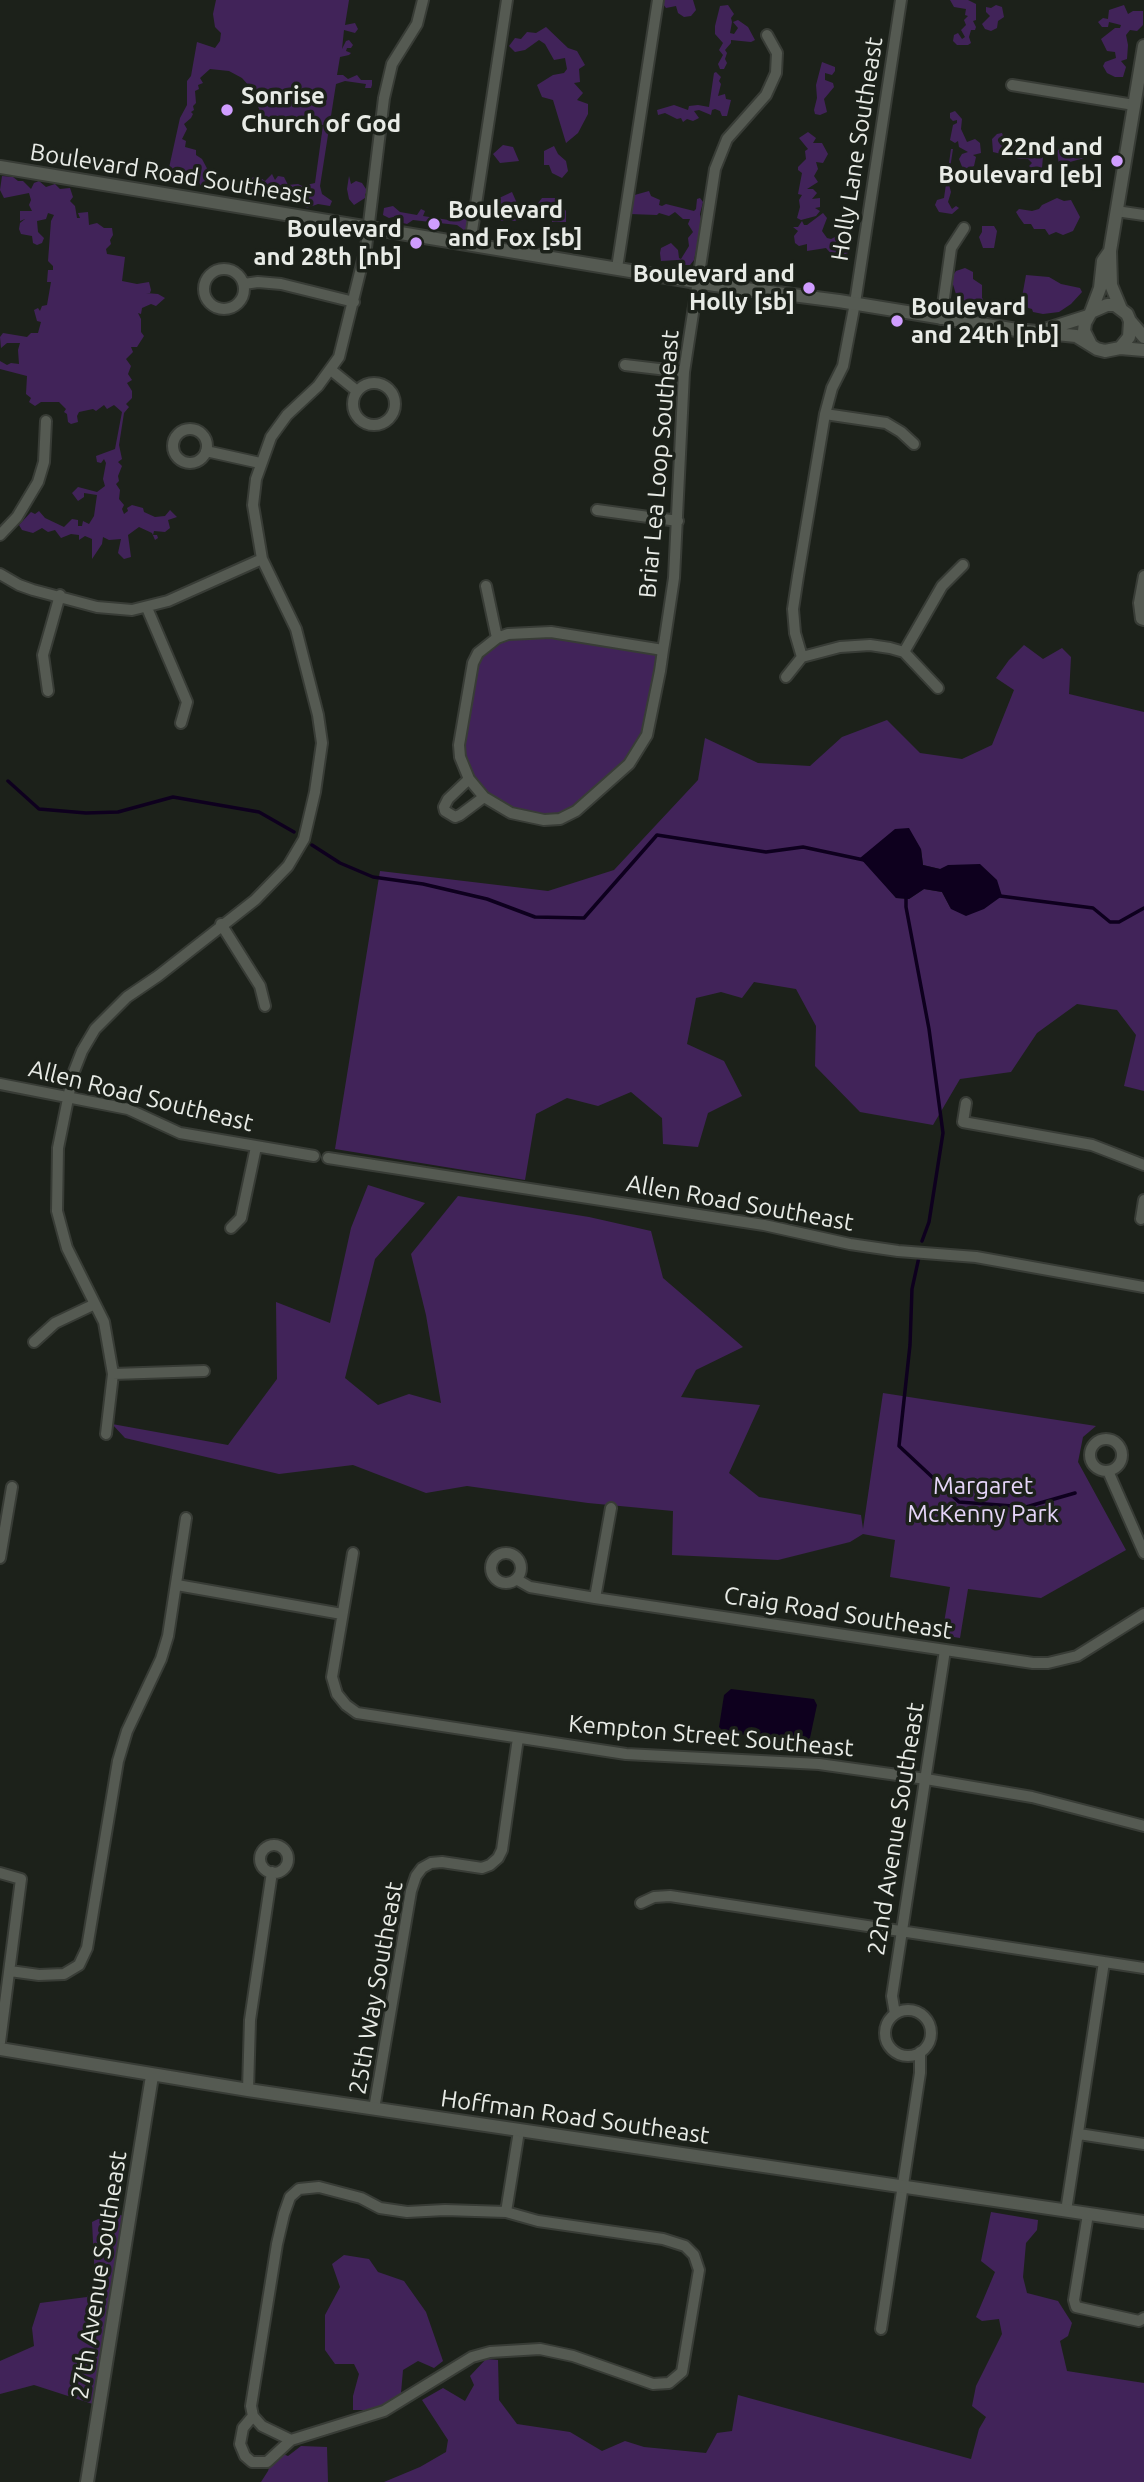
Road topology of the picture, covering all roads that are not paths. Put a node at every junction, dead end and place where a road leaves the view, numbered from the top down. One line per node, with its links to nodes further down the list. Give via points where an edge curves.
1 (423, 0): 12 (street, via 417,24 391,65)
2 (507, 0): 14 (street)
3 (658, 0): 16 (street)
4 (901, 0): 20 (street, Holly Lane Southeast)
5 (767, 34): 17 (street, Briar Lea Loop Southeast, via 777,53 776,73 766,95 721,151)
6 (1144, 46): 8 (street)
7 (1012, 85): 8 (street)
8 (1134, 105): 10 (street)
9 (0, 167): 12 (street, Boulevard Road Southeast)
10 (1116, 211): 11 (street); 15 (street)
11 (1144, 215)
12 (369, 228): 14 (street, Boulevard Road Southeast); 19 (street)
13 (964, 228): 23 (street, via 951,248)
14 (470, 244): 16 (street, Boulevard Road Southeast)
15 (1110, 251): 21 (street, via 1111,285); 22 (street)
16 (617, 268): 17 (street, Boulevard Road Southeast)
17 (698, 282): 20 (street, Boulevard Road Southeast); 32 (street, Briar Lea Loop Southeast)
18 (244, 284): 19 (street, via 281,284)
19 (354, 302): 31 (street)
20 (855, 303): 23 (street, Boulevard Road Southeast); 34 (street, Holly Lane Southeast, via 843,366)
21 (1121, 309): 22 (street, via 1107,304); 24 (street)
22 (1089, 314): 25 (street, Boulevard Road Southeast); 27 (street, via 1084,331)
23 (941, 319): 25 (street, Boulevard Road Southeast)
24 (1130, 321): 26 (street); 28 (street, via 1129,337)
25 (1041, 331): 27 (street, Boulevard Road Southeast, via 1076,336)
26 (1144, 337)
27 (1091, 345): 28 (street, via 1105,351)
28 (1119, 348): 29 (street)
29 (1144, 350)
30 (625, 365): 32 (street)
31 (331, 370): 33 (street); 38 (street, via 287,415)
32 (684, 372): 40 (street, Briar Lea Loop Southeast)
33 (357, 391)
34 (825, 414): 36 (street, via 886,423); 53 (street, Holly Lane Southeast, via 793,610)
35 (46, 421): 41 (street, via 38,482)
36 (914, 444)
37 (206, 451): 38 (street)
38 (260, 463): 42 (street, via 253,505)
39 (597, 510): 40 (street)
40 (678, 521): 51 (street, Briar Lea Loop Southeast)
41 (0, 535)
42 (262, 559): 48 (street); 60 (street, via 296,629 322,743 310,817 296,854 255,900)
43 (963, 565): 52 (street, via 942,586)
44 (0, 574): 47 (street, via 19,585)
45 (1144, 576): 49 (street, via 1139,603)
46 (486, 586): 50 (street)
47 (60, 595): 48 (street, via 112,609); 56 (street, via 43,655)
48 (147, 608): 57 (street, via 187,702)
49 (1144, 620)
50 (497, 638): 51 (street, via 551,632); 58 (street, Briar Lea Loop Southeast, via 473,663 459,745)
51 (663, 650): 59 (street, Briar Lea Loop Southeast, via 641,747 629,764 576,811 559,819 529,818)
52 (905, 652): 53 (street, via 860,646); 55 (street)
53 (802, 657): 54 (street)
54 (786, 677)
55 (938, 688)
56 (48, 691)
57 (181, 723)
58 (469, 779): 59 (street, Briar Lea Loop Southeast); 59 (street, via 447,799 445,811 460,816)
59 (484, 797)
60 (221, 925): 61 (street, via 260,986); 63 (street, via 127,997 95,1028 82,1051)
61 (265, 1006)
62 (0, 1084): 63 (street, Allen Road Southeast)
63 (68, 1096): 65 (street, Allen Road Southeast, via 128,1109 180,1133); 73 (street, via 58,1148 57,1212 67,1248)
64 (966, 1103): 68 (street, via 963,1122 1092,1145)
65 (256, 1147): 66 (street, Allen Road Southeast); 71 (street, via 241,1218)
66 (314, 1156)
67 (328, 1158): 72 (street, Allen Road Southeast)
68 (1144, 1165)
69 (1144, 1200): 70 (street)
70 (1140, 1219)
71 (231, 1228)
72 (1144, 1287)
73 (95, 1304): 74 (street, via 55,1322); 76 (street, via 104,1322)
74 (34, 1342)
75 (205, 1371): 76 (street)
76 (113, 1374): 77 (street)
77 (106, 1434)
78 (1108, 1471): 83 (street)
79 (12, 1487): 84 (street)
80 (611, 1508): 87 (street)
81 (186, 1518): 86 (street)
82 (353, 1553): 88 (street, Kempton Street Southeast)
83 (1144, 1553)
84 (0, 1558)
85 (516, 1579): 87 (street, Craig Road Southeast, via 530,1587)
86 (177, 1586): 88 (street); 100 (street, via 161,1659 118,1761 87,1948 79,1965 64,1974)
87 (595, 1598): 90 (street, Craig Road Southeast)
88 (342, 1614): 91 (street, Kempton Street Southeast, via 332,1677 346,1705 371,1717)
89 (1144, 1614): 90 (street, Craig Road Southeast, via 1090,1650 1062,1661 1033,1663)
90 (945, 1650): 92 (street, 22nd Avenue Southeast)
91 (518, 1738): 92 (street, Kempton Street Southeast, via 638,1755 819,1764); 107 (street, 25th Way Southeast, via 498,1858 482,1868 431,1863 416,1876)
92 (926, 1779): 93 (street, Kempton Street Southeast, via 1032,1797); 97 (street, 22nd Avenue Southeast)
93 (1144, 1826)
94 (272, 1872): 106 (street, via 250,2020)
95 (0, 1873): 100 (street, via 21,1879)
96 (641, 1902): 97 (street, via 670,1896)
97 (901, 1932): 98 (street); 101 (street, 22nd Avenue Southeast, via 892,1996)
98 (1104, 1962): 99 (street); 109 (street)
99 (1144, 1968)
100 (10, 1970): 102 (street)
101 (895, 2014): 104 (street, 22nd Avenue Southeast, via 886,2028 889,2045 903,2055); 104 (street, via 912,2010 927,2020 930,2037)
102 (0, 2042)
103 (0, 2049): 105 (street, Hoffman Road Southeast)
104 (920, 2052): 111 (street)
105 (152, 2076): 106 (street, Hoffman Road Southeast); 120 (street, 27th Avenue Southeast)
106 (248, 2090): 107 (street, Hoffman Road Southeast)
107 (374, 2109): 108 (street, Hoffman Road Southeast)
108 (519, 2131): 111 (street, Hoffman Road Southeast); 113 (street)
109 (1079, 2134): 110 (street); 112 (street)
110 (1144, 2144)
111 (903, 2186): 112 (street, Hoffman Road Southeast); 117 (street)
112 (1066, 2211): 114 (street, Hoffman Road Southeast)
113 (506, 2212): 118 (street, via 407,2213 333,2190 299,2189 290,2197 277,2244); 119 (street, via 685,2246 699,2270 682,2372 669,2383 653,2384 540,2349 490,2352 472,2357 384,2411)
114 (1088, 2214): 115 (street, Hoffman Road Southeast); 116 (street, via 1076,2307)
115 (1144, 2222)
116 (1144, 2318)
117 (881, 2329)
118 (253, 2416): 119 (street, via 262,2426); 119 (street, via 243,2428 240,2444 252,2462 267,2462)
119 (291, 2440)
120 (87, 2482)

